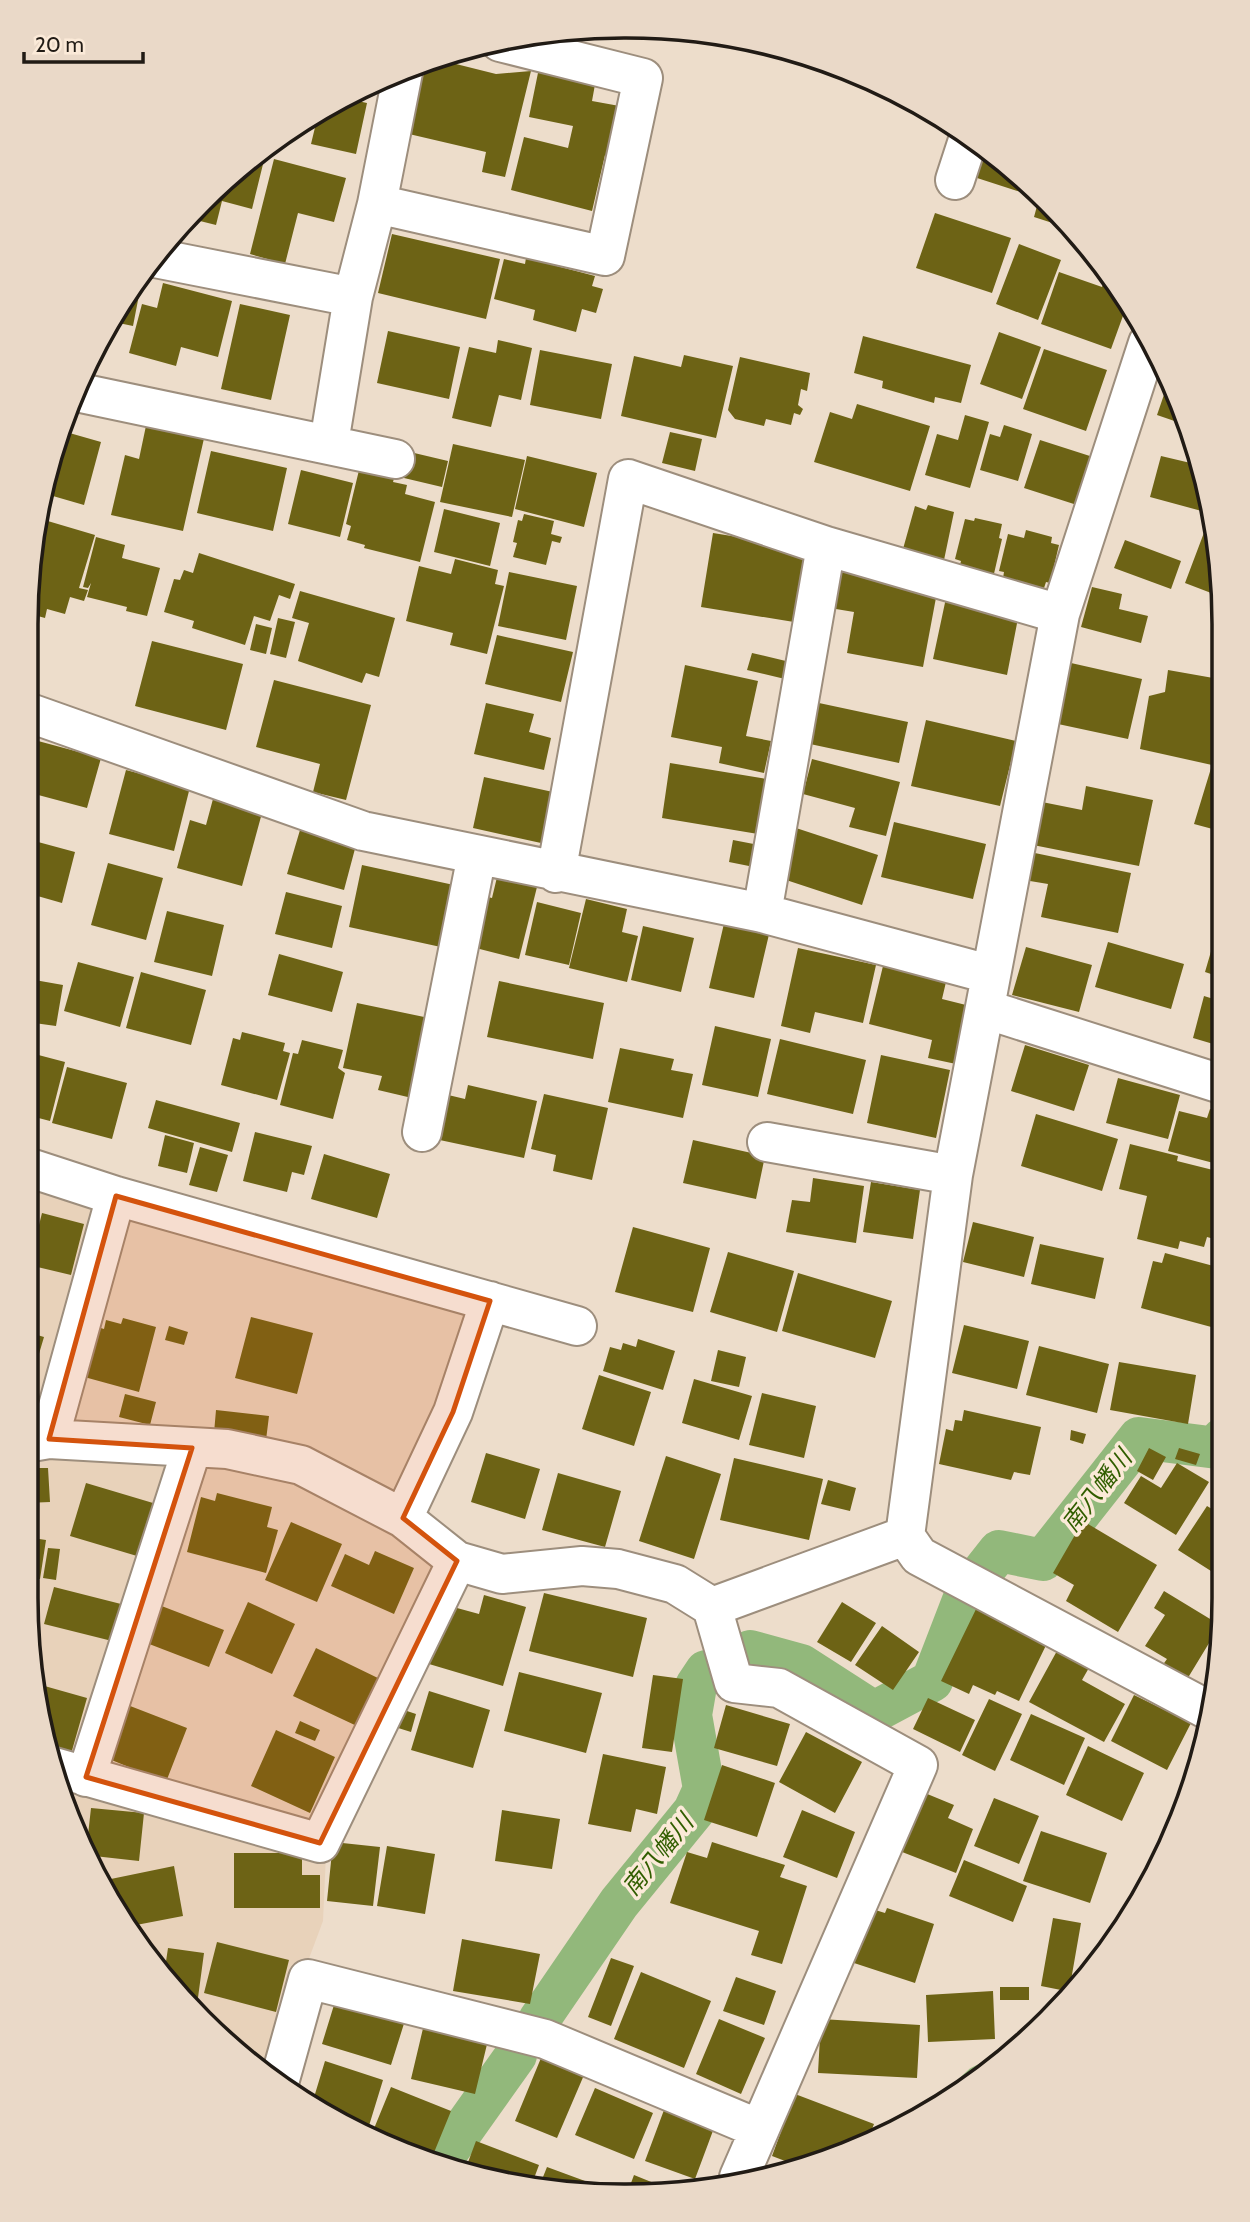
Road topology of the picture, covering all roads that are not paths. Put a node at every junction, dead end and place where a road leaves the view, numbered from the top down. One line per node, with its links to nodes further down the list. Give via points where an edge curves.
1 (524, 48): 5 (street, via 643,78 605,256)
2 (401, 83): 5 (street)
3 (965, 148): 4 (street)
4 (955, 180)
5 (377, 204): 7 (street)
6 (166, 260): 7 (street)
7 (353, 297): 10 (street)
8 (1145, 354): 13 (street)
9 (86, 394): 10 (street)
10 (329, 443): 11 (street)
11 (395, 459)
12 (826, 545): 13 (street); 16 (street, via 628,479); 17 (street)
13 (1060, 614): 18 (street)
14 (38, 716): 15 (street, via 363,831)
15 (477, 855): 16 (street); 20 (street)
16 (556, 873): 17 (street)
17 (762, 913): 18 (street)
18 (987, 991): 19 (street); 23 (street)
19 (1212, 1080)
20 (422, 1132)
21 (767, 1142): 23 (street)
22 (38, 1171): 24 (street)
23 (953, 1175): 30 (street)
24 (116, 1196): 25 (street); 27 (street)
25 (490, 1301): 26 (street); 29 (street, via 453,1412)
26 (577, 1326)
27 (38, 1441): 28 (street)
28 (192, 1448): 29 (street, via 227,1449 301,1465); 34 (street)
29 (403, 1518): 31 (street)
30 (905, 1536): 32 (street); 33 (street, via 919,1556)
31 (457, 1561): 32 (street, via 502,1574 582,1566 618,1569 675,1584); 34 (street, via 320,1843)
32 (712, 1607): 36 (street, via 734,1683 779,1688 918,1765)
33 (1201, 1706)
34 (70, 1772)
35 (282, 2072): 36 (street, via 307,1979 545,2039)
36 (759, 2129): 37 (street)
37 (741, 2172)

